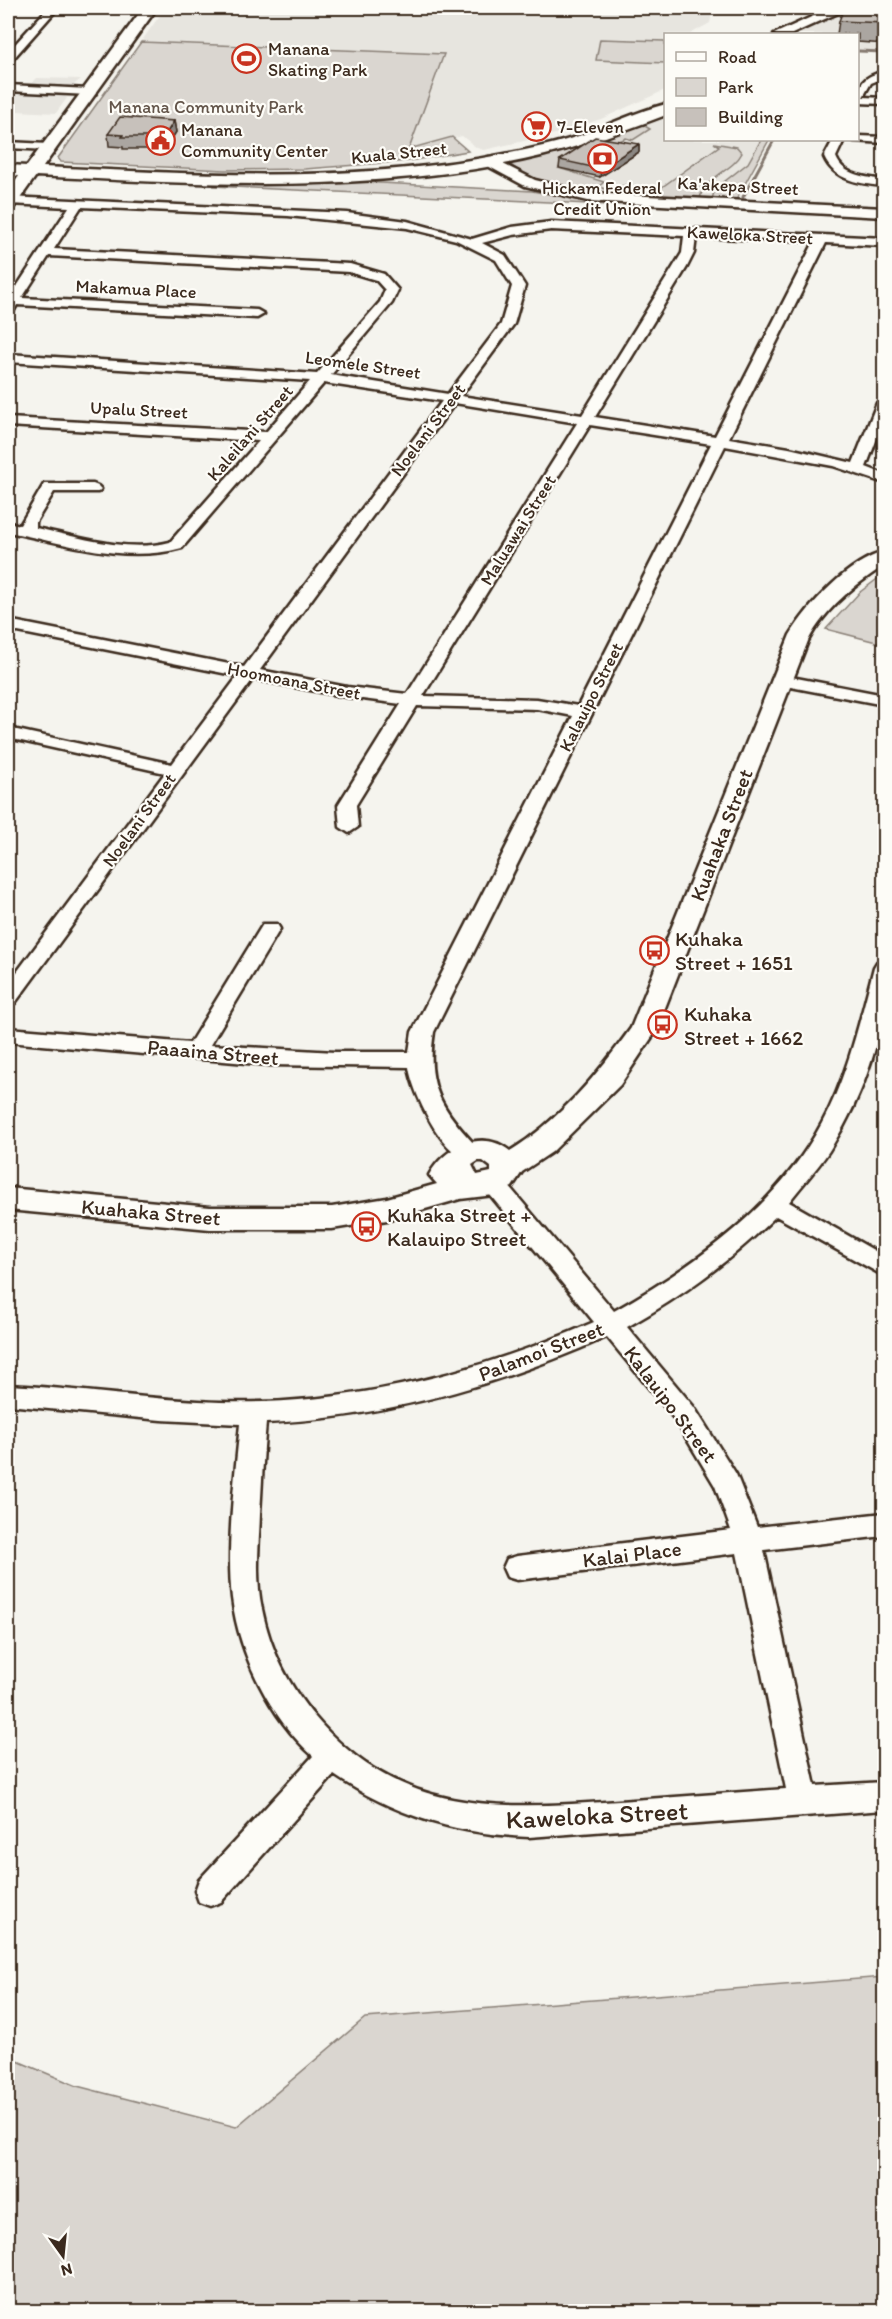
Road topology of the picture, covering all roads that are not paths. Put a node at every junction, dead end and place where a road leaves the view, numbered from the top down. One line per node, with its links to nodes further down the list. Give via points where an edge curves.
1 (53, 8): 7 (street)
2 (150, 8): 10 (main road)
3 (820, 8): 5 (main road)
4 (842, 8): 5 (main road)
5 (796, 22): 6 (main road)
6 (775, 32)
7 (8, 58)
8 (885, 74): 11 (street, via 867,81)
9 (8, 88): 10 (street)
10 (89, 92): 21 (main road)
11 (859, 97)
12 (664, 99): 16 (main road)
13 (859, 99): 14 (street)
14 (885, 101)
15 (664, 110): 16 (main road, Kuala Street)
16 (631, 119): 22 (main road, Kuala Street); 22 (main road, Kuala Street, via 570,143)
17 (859, 139): 18 (street)
18 (885, 140)
19 (838, 141): 25 (street, via 830,157 834,166 852,176)
20 (8, 145): 21 (street)
21 (48, 147): 24 (main road)
22 (484, 158): 24 (main road, Kuala Street, via 401,174 279,182); 28 (street, Ka'akepa Street, via 536,185 588,197)
23 (8, 170): 24 (main road, Kuala Street)
24 (30, 171): 26 (main road)
25 (885, 183)
26 (8, 201): 27 (street, Noelani Street)
27 (76, 204): 31 (street, Noelani Street, via 380,219 435,229); 33 (street)
28 (885, 213)
29 (690, 232): 30 (street, Kaweloka Street); 31 (street, Kaweloka Street, via 543,226); 40 (street, Maluawai Street, via 688,253 681,267)
30 (822, 238): 32 (street, Kaweloka Street); 43 (street, Kalauipo Street)
31 (473, 242): 38 (street, Noelani Street, via 499,258 512,272 519,298 513,314)
32 (885, 242)
33 (45, 252): 34 (street); 37 (street, Kaleilani Street, via 337,266 380,277 390,286 389,298)
34 (10, 305): 35 (street, Makamua Place)
35 (257, 314)
36 (8, 358): 37 (street, Leomele Street)
37 (321, 378): 38 (street, Leomele Street); 42 (street, Kaleilani Street)
38 (452, 398): 40 (street, Leomele Street); 51 (street, Noelani Street)
39 (885, 403): 44 (street)
40 (586, 420): 43 (street, Leomele Street); 54 (street, Maluawai Street)
41 (8, 422): 42 (street, Upalu Street)
42 (269, 437): 48 (street, Kaleilani Street, via 185,536 163,550 135,551)
43 (721, 441): 44 (street, Leomele Street); 55 (street, Kalauipo Street)
44 (858, 468): 45 (street, Leomele Street)
45 (885, 479)
46 (93, 489): 48 (street, via 49,487 28,522)
47 (8, 527): 48 (street, Kaleilani Street)
48 (28, 531)
49 (885, 558): 52 (street, Kuahaka Street, via 843,586 820,608 803,630)
50 (8, 625): 51 (street, Hoomoana Street)
51 (248, 673): 54 (street, Hoomoana Street); 57 (street, Noelani Street)
52 (781, 680): 53 (street); 65 (street, Kuahaka Street, via 643,1031 609,1078 542,1145 512,1164)
53 (885, 700)
54 (411, 701): 55 (street, Hoomoana Street, via 537,704); 58 (street, Maluawai Street, via 347,804)
55 (583, 712): 64 (street, Kalauipo Street, via 430,1013)
56 (8, 733): 57 (street)
57 (176, 770): 61 (street, Noelani Street)
58 (349, 827)
59 (270, 929): 63 (street, via 202,1037)
60 (885, 967): 67 (street, Palamoi Street, via 842,1107 821,1145)
61 (8, 998)
62 (8, 1035): 63 (street, Paaaina Street)
63 (198, 1051): 64 (street, Paaaina Street, via 334,1060)
64 (418, 1059): 65 (street, Kalauipo Street, via 429,1102)
65 (482, 1169): 66 (street, Kuahaka Street, via 460,1188 411,1203 332,1218 210,1218); 69 (street, Kalauipo Street)
66 (8, 1199)
67 (776, 1205): 68 (street); 69 (street, Palamoi Street, via 710,1263)
68 (885, 1267)
69 (610, 1324): 71 (street, Palamoi Street, via 549,1352 461,1382 384,1399); 73 (street, Kalauipo Street, via 707,1446 727,1482)
70 (8, 1395): 71 (street, Palamoi Street, via 170,1411)
71 (254, 1414): 75 (street, Kaweloka Street, via 244,1562 248,1609 274,1682 297,1719)
72 (885, 1524): 73 (street, Kalai Place)
73 (748, 1540): 74 (street, Kalai Place); 77 (street, Kalauipo Street)
74 (516, 1568)
75 (331, 1757): 77 (street, Kaweloka Street, via 400,1797 441,1812 488,1820 529,1822); 78 (street)
76 (885, 1796): 77 (street, Kaweloka Street)
77 (804, 1802)
78 (210, 1891)

